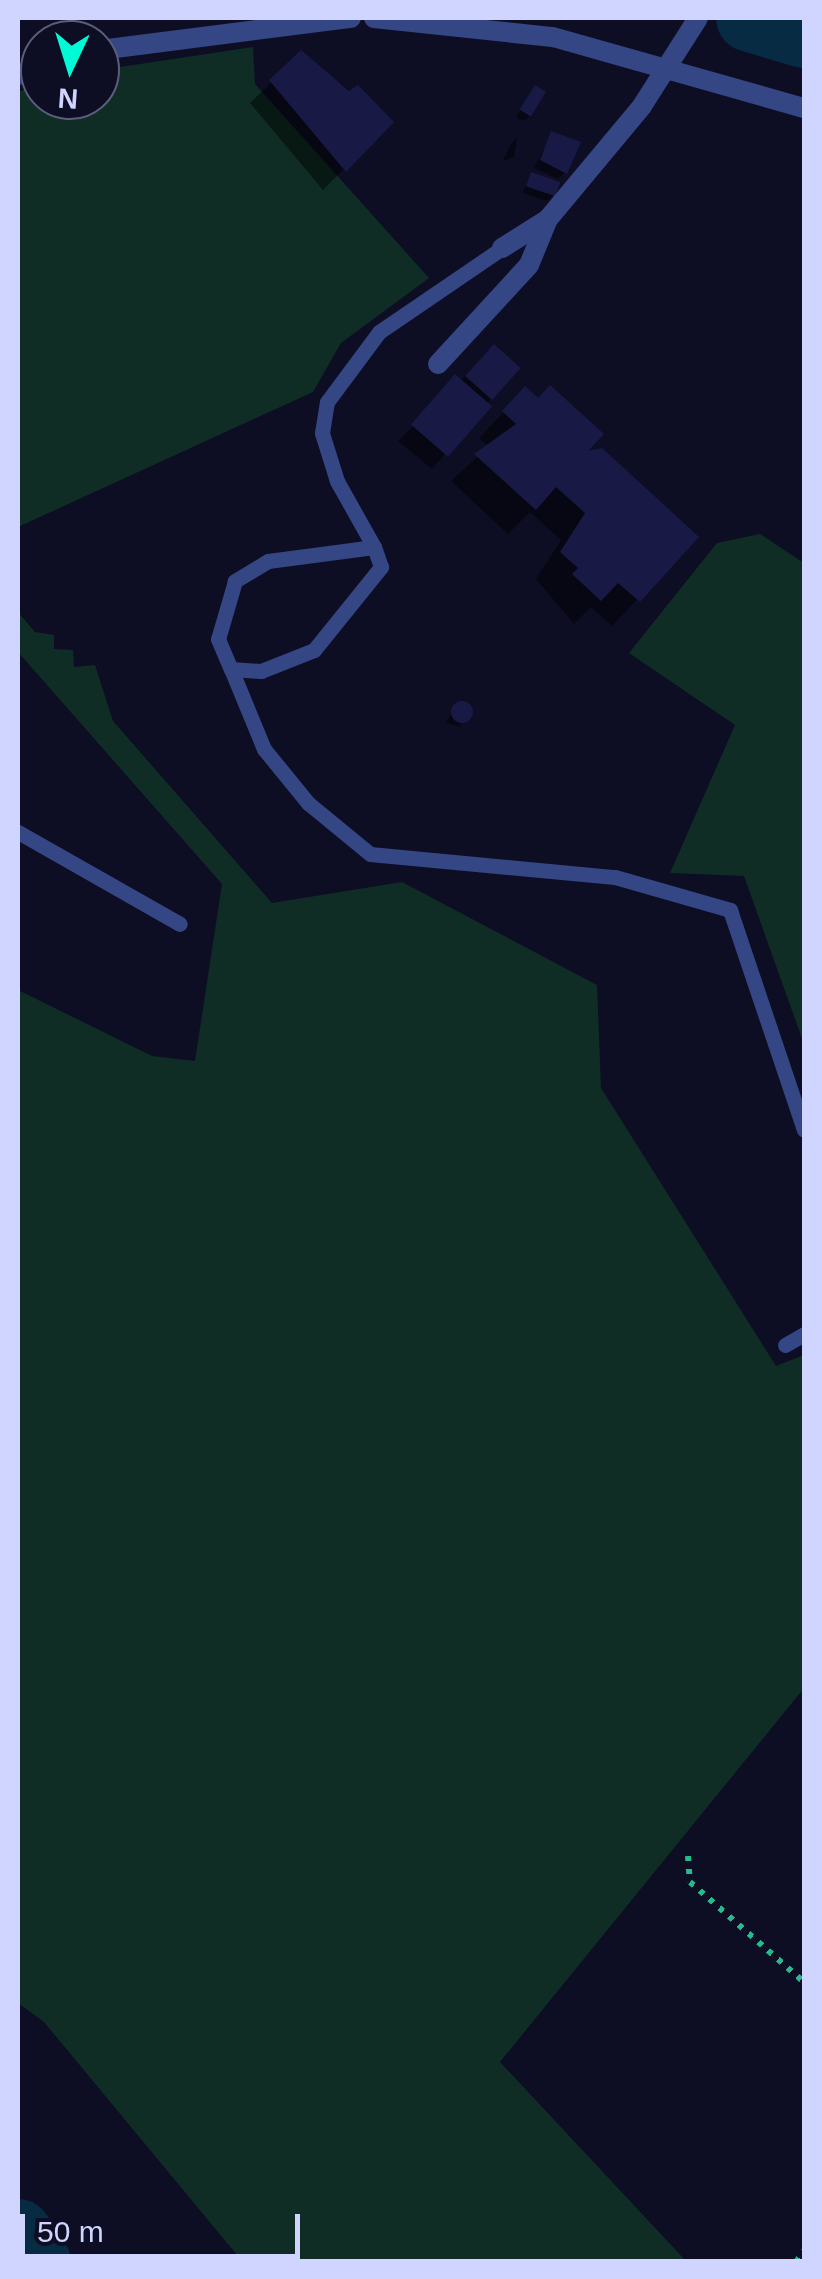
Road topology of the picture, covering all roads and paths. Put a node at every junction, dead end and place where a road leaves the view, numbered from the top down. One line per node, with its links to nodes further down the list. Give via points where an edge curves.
1 (351, 18): 4 (street)
2 (374, 18): 5 (street, via 553,37)
3 (698, 18): 5 (street)
4 (120, 47)
5 (663, 63): 6 (street); 7 (street, via 642,106)
6 (804, 108)
7 (548, 219): 8 (street); 9 (street, via 529,265)
8 (502, 248): 10 (lane, via 379,332 327,402 322,432 337,480)
9 (438, 364)
10 (374, 548): 11 (lane, via 381,567 314,650 260,671); 11 (lane, via 268,561 235,581 218,639)
11 (232, 669): 14 (lane, via 264,749 308,803 370,854 615,877 730,910)
12 (18, 832): 13 (lane)
13 (180, 924)
14 (804, 1130)
15 (804, 1334): 16 (lane)
16 (785, 1344)
17 (688, 1856): 18 (path, via 690,1882)
18 (804, 1982)
19 (804, 2251): 20 (path)
20 (796, 2262)

